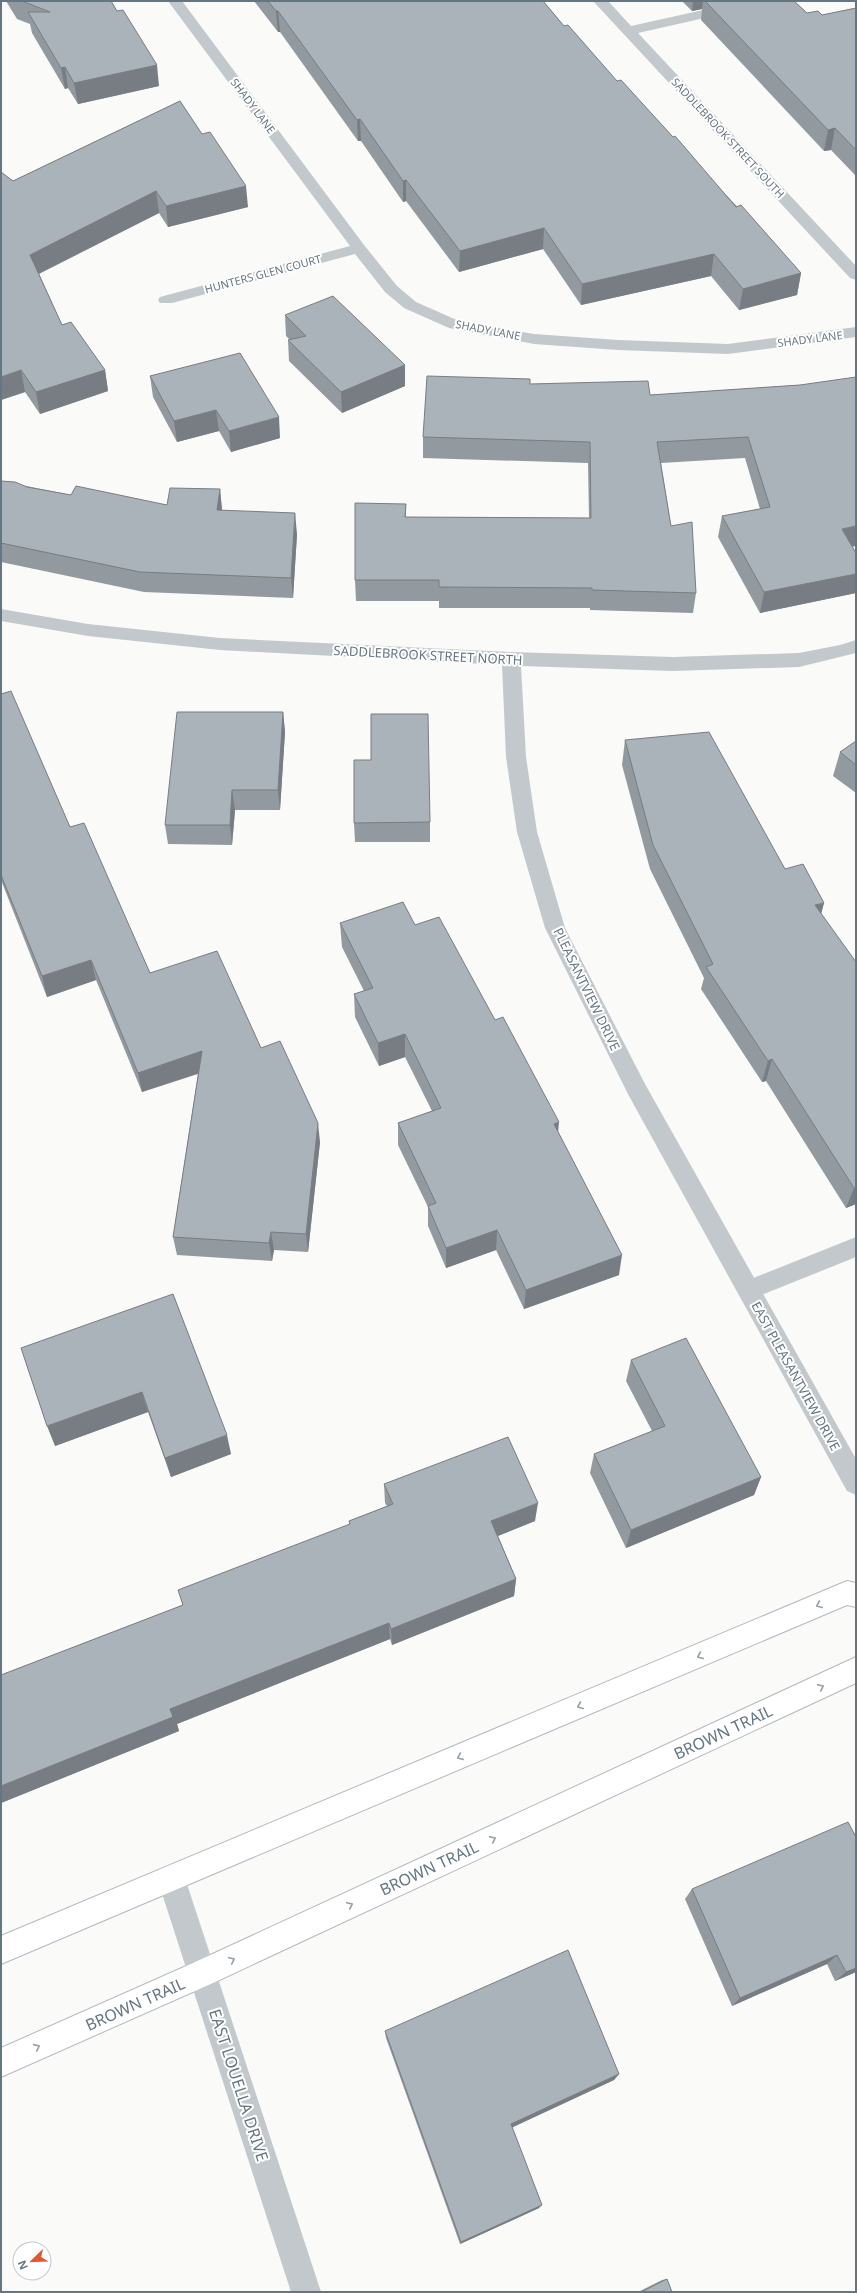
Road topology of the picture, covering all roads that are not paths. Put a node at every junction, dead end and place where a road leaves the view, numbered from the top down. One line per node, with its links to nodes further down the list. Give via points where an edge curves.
1 (175, 1): 5 (street, SHADY LANE)
2 (600, 1): 4 (street, SADDLEBROOK STREET SOUTH)
3 (762, 1): 4 (street)
4 (628, 31): 6 (street, SADDLEBROOK STREET SOUTH)
5 (359, 248): 7 (street, HUNTERS GLEN COURT); 8 (street, SHADY LANE, via 392,289 410,305 455,326 527,338 618,345 728,349)
6 (856, 275)
7 (166, 300)
8 (856, 332)
9 (1, 614): 11 (street, SADDLEBROOK STREET NORTH, via 88,630 220,644)
10 (856, 646): 11 (street, SADDLEBROOK STREET NORTH, via 799,660 672,664)
11 (511, 659): 13 (street, PLEASANTVIEW DRIVE, via 516,758 527,832 555,928 637,1090)
12 (856, 1247): 13 (street)
13 (749, 1290): 14 (street, EAST PLEASANTVIEW DRIVE)
14 (856, 1483)
15 (856, 1594): 17 (street, one-way to 17, via 848,1593)
16 (856, 1670): 19 (street, BROWN TRAIL, one-way to 16)
17 (171, 1878): 18 (street); 19 (street, EAST LOUELLA DRIVE)
18 (1, 1950)
19 (203, 1974): 20 (street, BROWN TRAIL, one-way to 19); 21 (street, EAST LOUELLA DRIVE)
20 (1, 2063)
21 (306, 2292)

